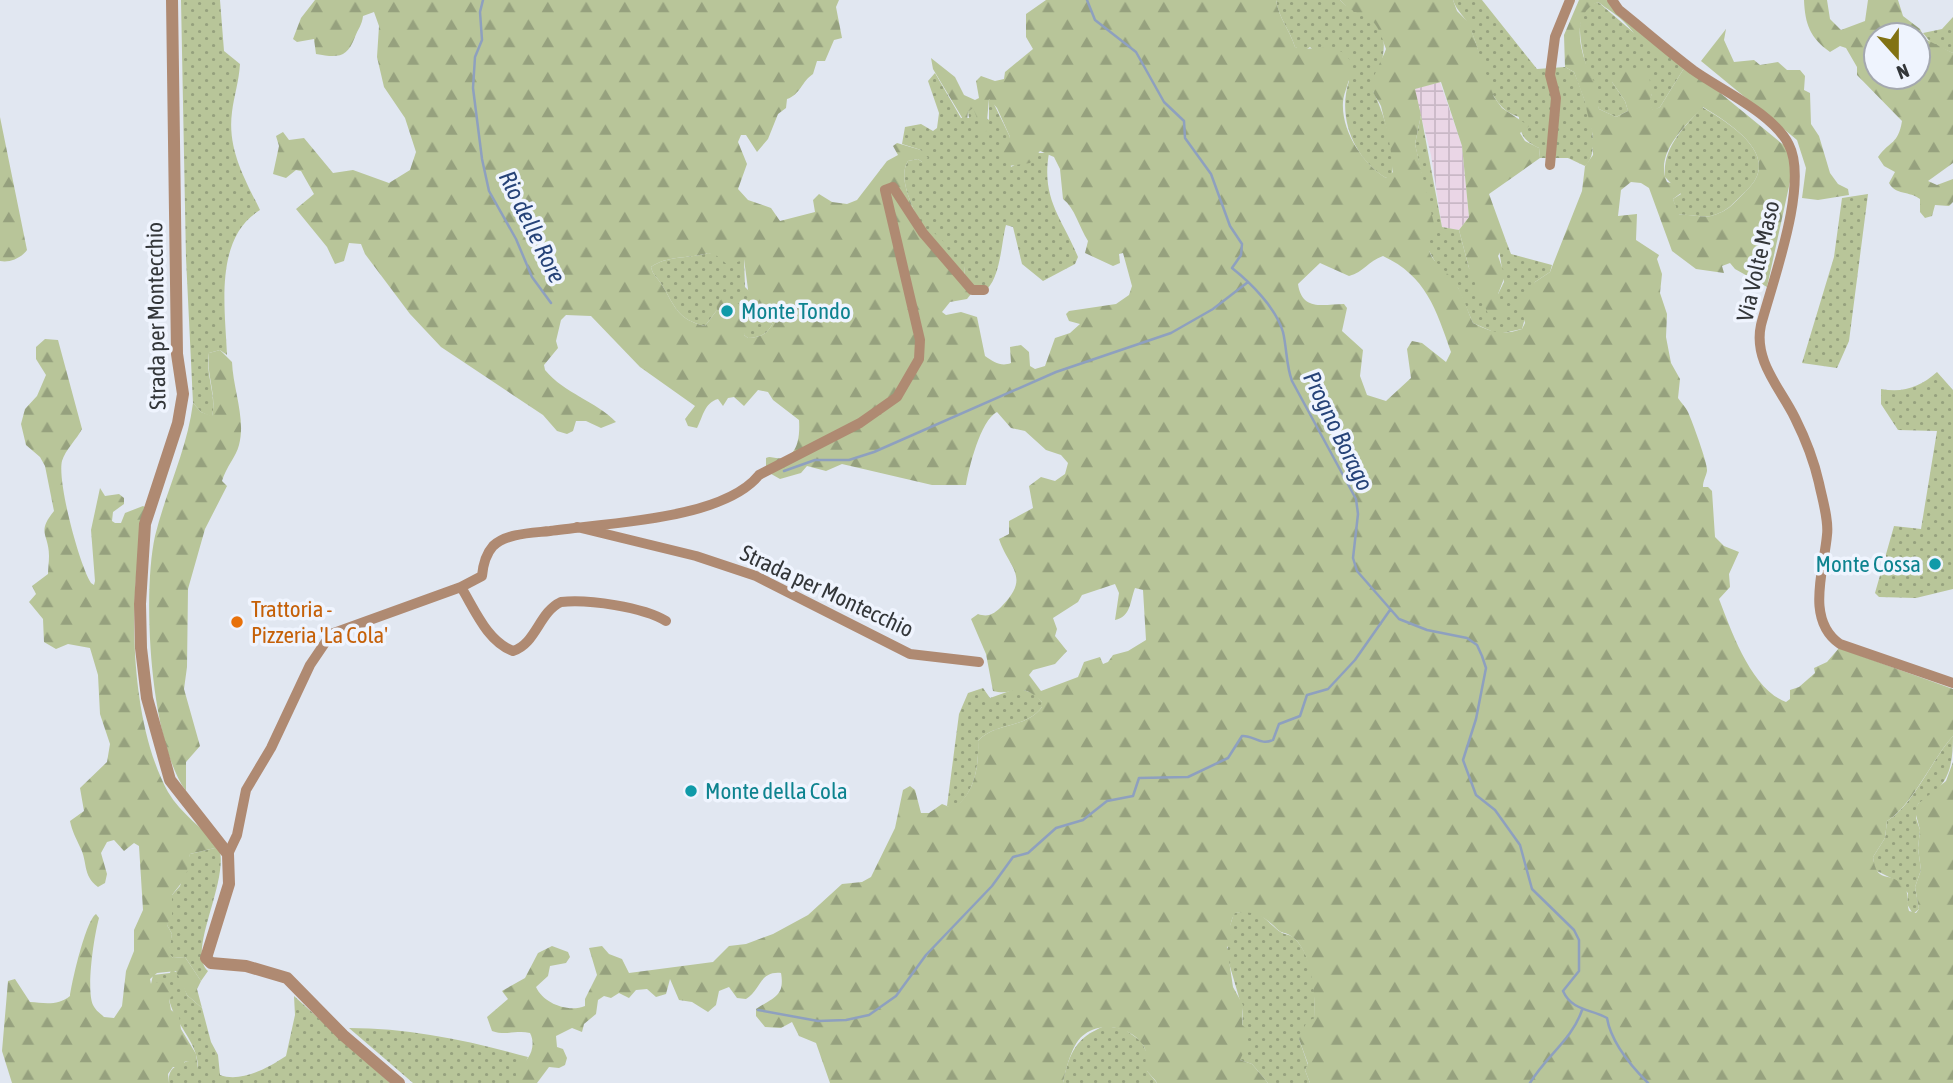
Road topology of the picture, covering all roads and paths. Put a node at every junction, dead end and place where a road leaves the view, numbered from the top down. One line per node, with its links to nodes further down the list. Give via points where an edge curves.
1 (172, 0): 11 (street, Strada per Montecchio, via 177,354 183,394 145,524 141,648 147,698 170,780)
2 (1570, 0): 4 (street, via 1555,37 1550,75 1556,98)
3 (1612, 0): 10 (street, Via Volte Maso, via 1694,71 1755,110 1788,142 1797,174 1777,280 1761,327 1761,348 1819,481 1828,533 1819,578 1823,624 1828,636 1840,644)
4 (1550, 165)
5 (984, 290): 6 (street, Strada per Montecchio, via 972,290 923,233 893,187 885,190 920,340 919,359 897,397 860,423 759,475 749,488 730,499 630,523)
6 (577, 527): 7 (street, Strada per Montecchio, via 506,539 486,555 482,576); 9 (street, Strada per Montecchio, via 756,576 910,654)
7 (461, 587): 8 (street, via 488,633 513,651 561,602 630,609); 11 (street, Strada per Montecchio, via 331,634 310,665 246,790 237,835)
8 (666, 621)
9 (979, 662)
10 (1953, 683)
11 (228, 854): 12 (street, Strada per Montecchio, via 229,884 206,958 211,963 246,966 287,978)
12 (399, 1083)

